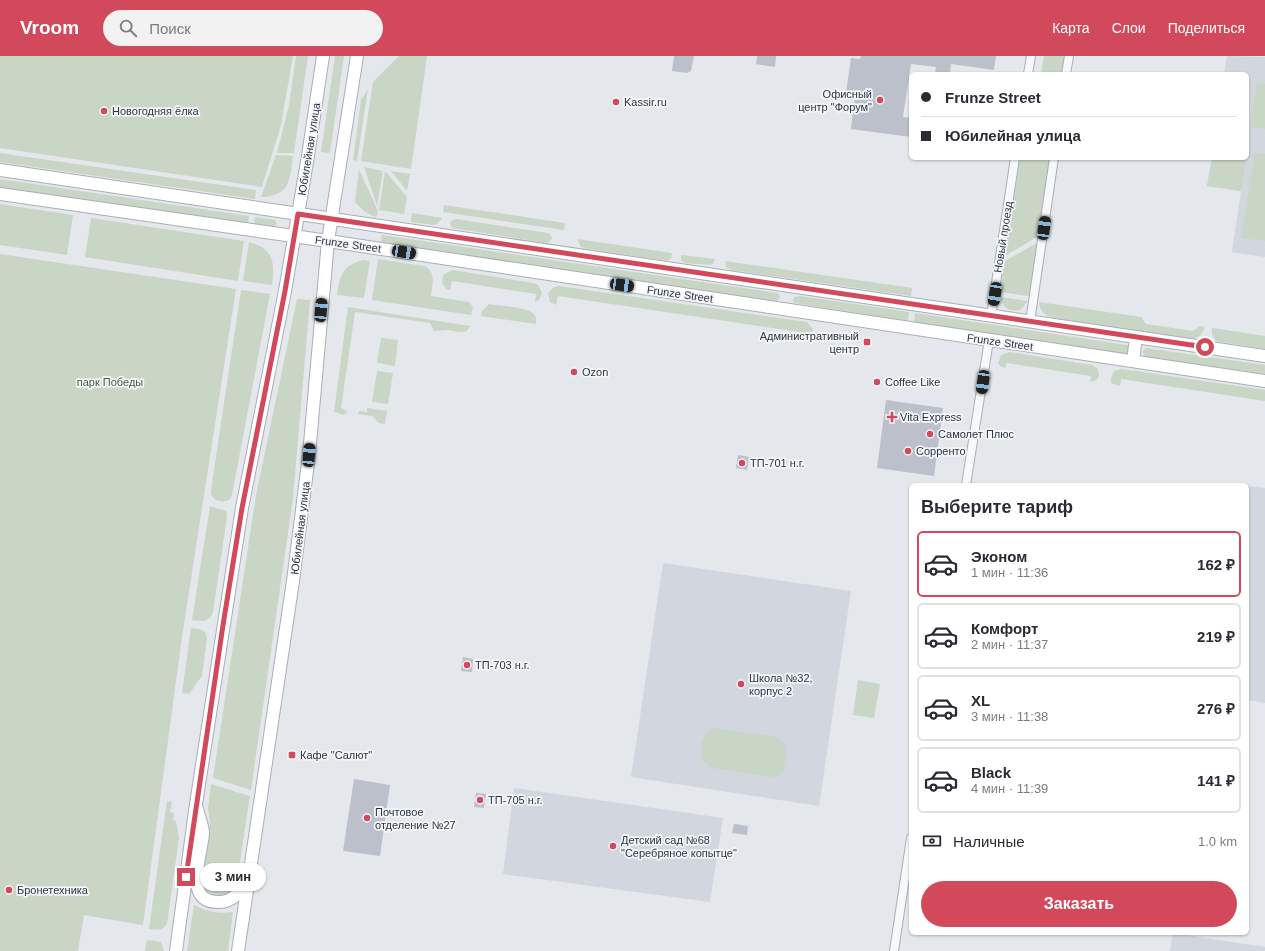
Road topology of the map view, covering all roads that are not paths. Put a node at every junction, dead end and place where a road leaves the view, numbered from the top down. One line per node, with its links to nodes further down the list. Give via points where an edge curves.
1 (323, 56): 11 (main road, Юбилейная улица)
2 (357, 56): 12 (main road, Юбилейная улица)
3 (1031, 56): 5 (street)
4 (1069, 56): 6 (street)
5 (1028, 72)
6 (1066, 72)
7 (1015, 160): 17 (street, Новый проезд)
8 (1054, 160): 18 (street)
9 (0, 170): 11 (main road, Frunze Street)
10 (0, 194): 13 (main road, Frunze Street)
11 (298, 214): 12 (main road, Frunze Street); 13 (main road, Юбилейная улица)
12 (332, 219): 14 (main road, Юбилейная улица); 15 (main road, Frunze Street)
13 (294, 236): 14 (main road, Frunze Street); 25 (main road, Юбилейная улица, via 242,508)
14 (328, 241): 16 (main road, Frunze Street); 27 (main road, Юбилейная улица, via 309,455)
15 (790, 287): 16 (main road); 17 (main road, Frunze Street)
16 (786, 309): 20 (main road, Frunze Street)
17 (991, 316): 18 (main road, Frunze Street)
18 (1030, 322): 19 (main road, Frunze Street)
19 (1136, 337): 21 (main road, Frunze Street); 22 (main road)
20 (989, 340): 22 (main road, Frunze Street); 24 (street)
21 (1265, 356)
22 (1133, 361): 23 (main road, Frunze Street)
23 (1265, 381)
24 (966, 483)
25 (196, 804): 27 (main road, via 203,832 196,884 201,895 209,900 226,902 235,897); 28 (main road, Юбилейная улица)
26 (909, 851): 30 (street)
27 (249, 877): 29 (main road, Юбилейная улица)
28 (176, 951)
29 (238, 951)
30 (894, 951)

